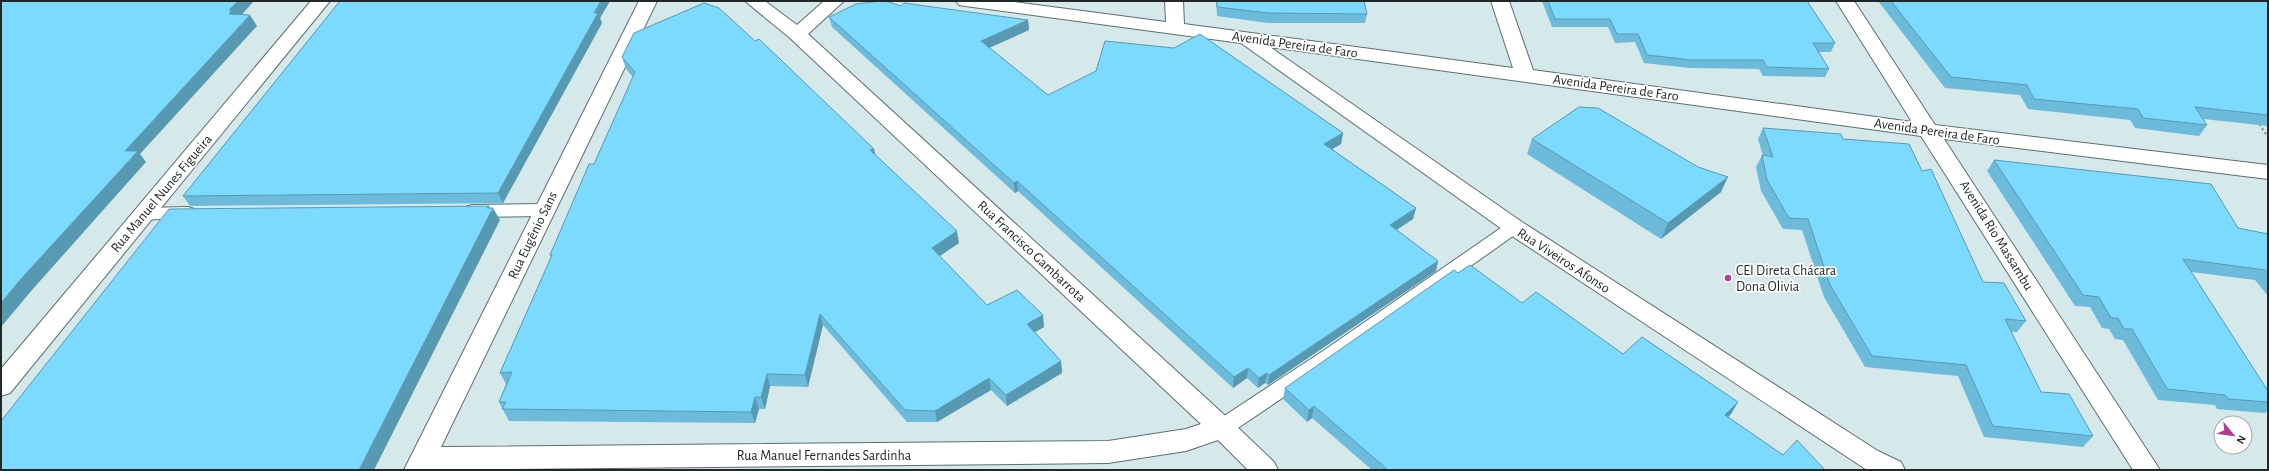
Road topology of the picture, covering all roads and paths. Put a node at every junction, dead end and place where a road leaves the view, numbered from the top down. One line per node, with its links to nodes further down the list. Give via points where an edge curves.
1 (322, 1): 20 (street, Rua Manuel Nunes Figueira)
2 (648, 1): 17 (street, Rua Eugênio Sans)
3 (754, 1): 10 (street, Rua Francisco Gambarrota)
4 (835, 1): 10 (street)
5 (965, 1): 9 (street, Avenida Pereira de Faro)
6 (1174, 1): 9 (street)
7 (1500, 1): 12 (street)
8 (1845, 1): 14 (street, Avenida Rio Massambu)
9 (1175, 28): 11 (street, Avenida Pereira de Faro)
10 (797, 34): 23 (street, Rua Francisco Gambarrota)
11 (1244, 38): 12 (street, Avenida Pereira de Faro); 21 (street, Rua Viveiros Afonso)
12 (1524, 75): 14 (street, Avenida Pereira de Faro)
13 (2255, 117): 15 (path)
14 (1930, 131): 16 (street, Avenida Pereira de Faro); 27 (street, Avenida Rio Massambu)
15 (2268, 137)
16 (2268, 172)
17 (544, 210): 18 (lane); 24 (street, Rua Eugênio Sans)
18 (454, 211)
19 (207, 213): 20 (lane)
20 (143, 214): 22 (street, Rua Manuel Nunes Figueira)
21 (1514, 227): 23 (lane); 26 (street, Rua Viveiros Afonso, via 1869,459)
22 (1, 386)
23 (1222, 428): 24 (street, Rua Manuel Fernandes Sardinha, via 1186,440 1108,452); 25 (street, Rua Francisco Gambarrota)
24 (420, 464)
25 (1264, 470)
26 (1892, 470)
27 (2148, 470)

